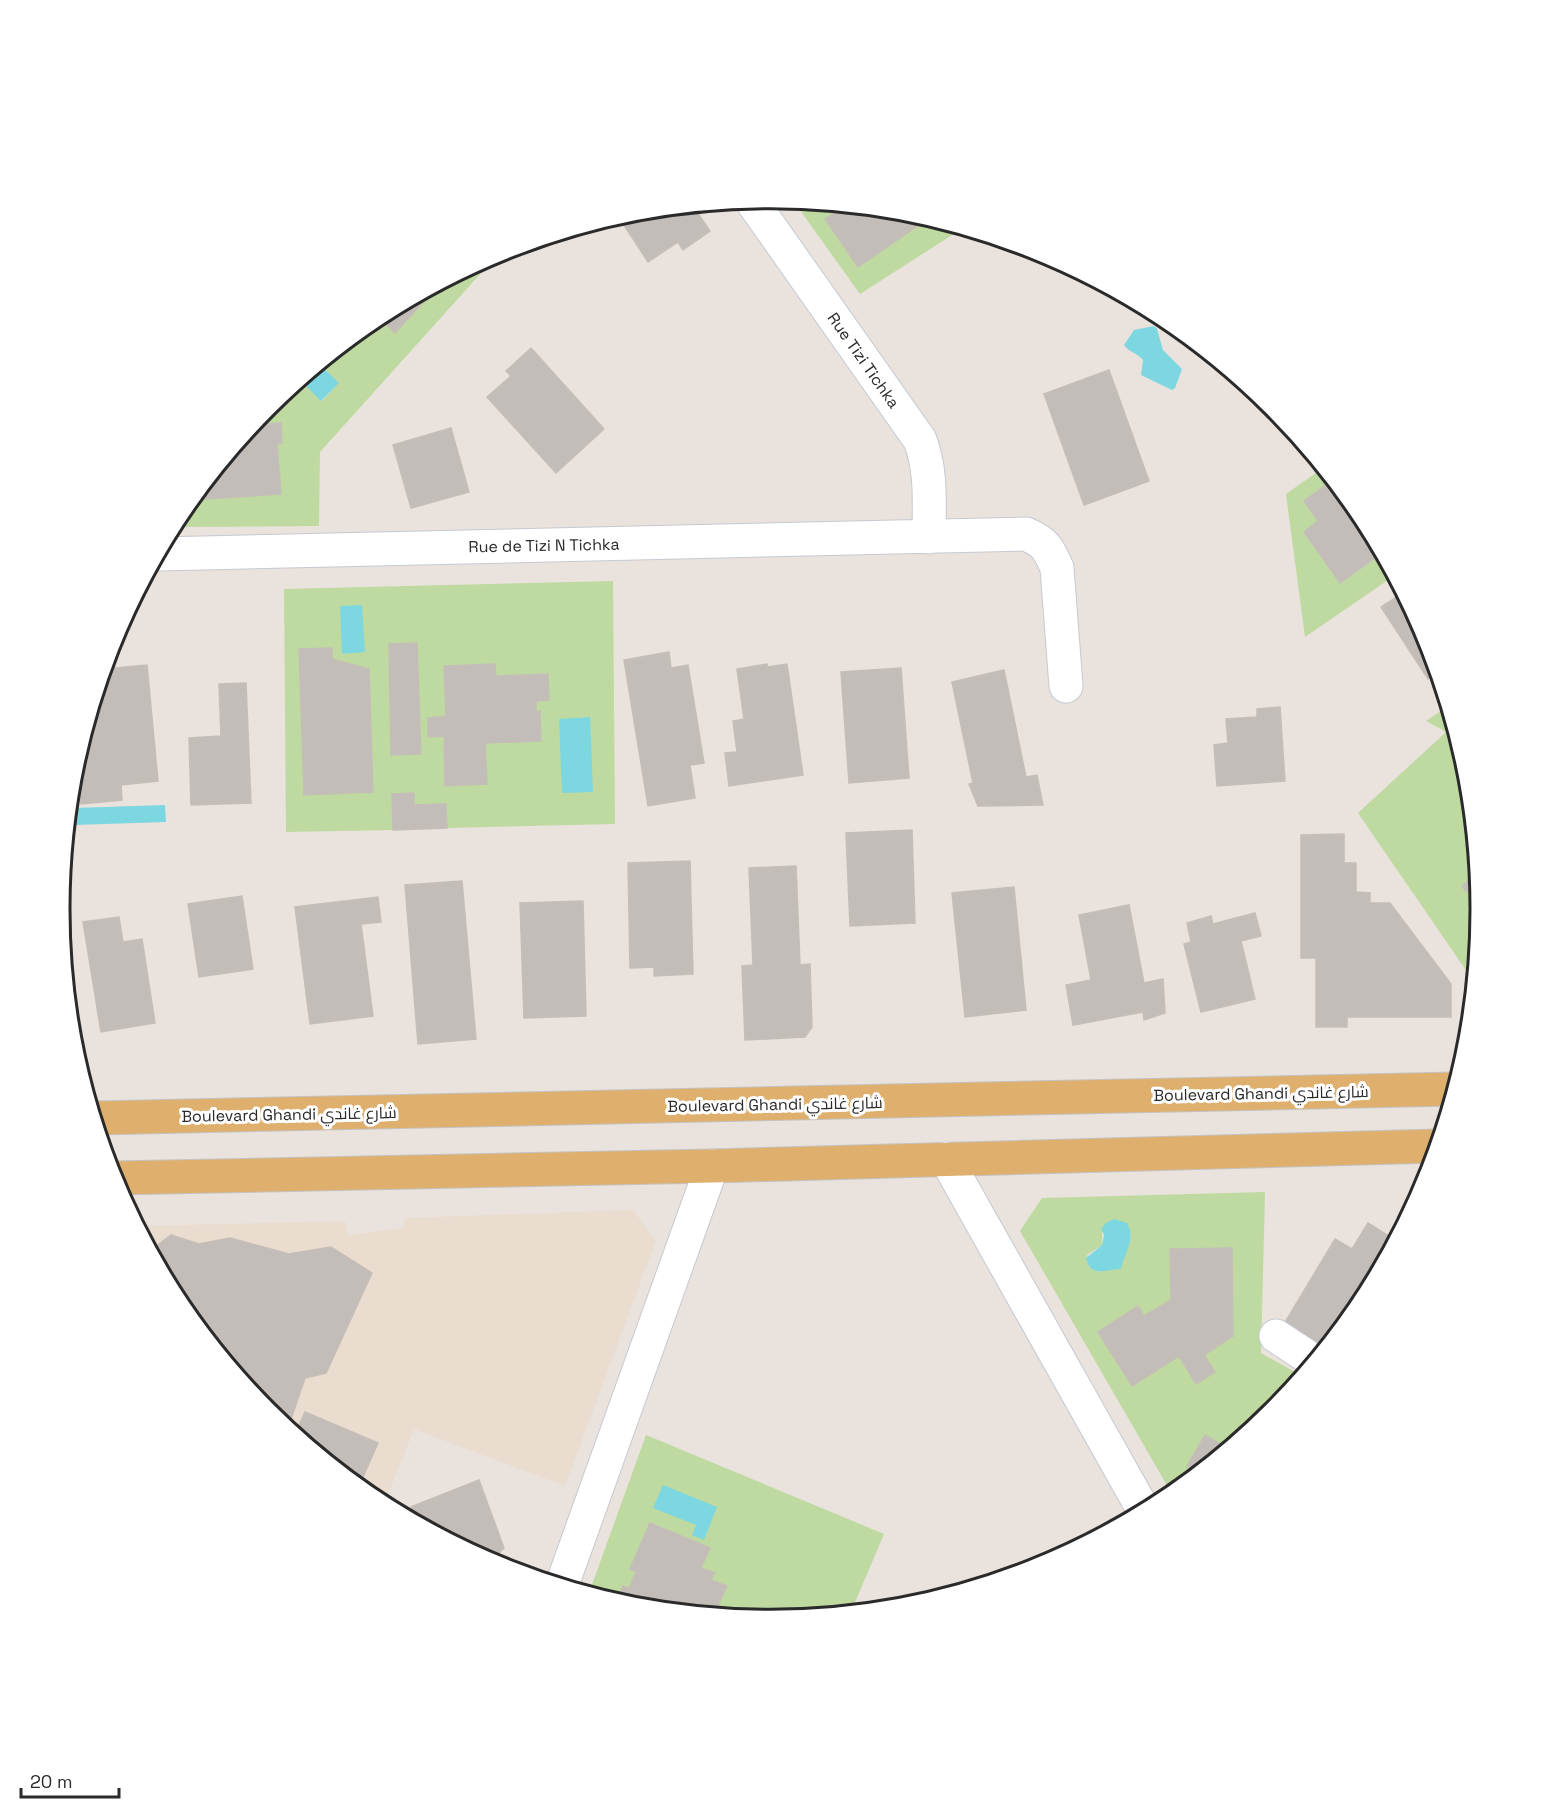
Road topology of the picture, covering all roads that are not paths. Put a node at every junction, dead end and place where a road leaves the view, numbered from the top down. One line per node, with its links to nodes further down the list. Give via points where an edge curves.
1 (758, 209): 2 (street, Rue Tizi Tichka, via 920,440 930,477)
2 (929, 537): 3 (street, Rue de Tizi N Tichka); 4 (street, Rue de Tizi N Tichka, via 1026,534 1040,540 1051,552 1057,568)
3 (167, 554)
4 (1065, 686)
5 (1447, 1089): 6 (main road, Boulevard Ghandi شارع غاندي)
6 (103, 1118)
7 (1427, 1149): 8 (main road)
8 (946, 1159): 9 (main road); 13 (street)
9 (712, 1166): 10 (main road); 14 (street)
10 (124, 1178)
11 (1276, 1336): 12 (street)
12 (1308, 1357)
13 (1140, 1503)
14 (564, 1578)

